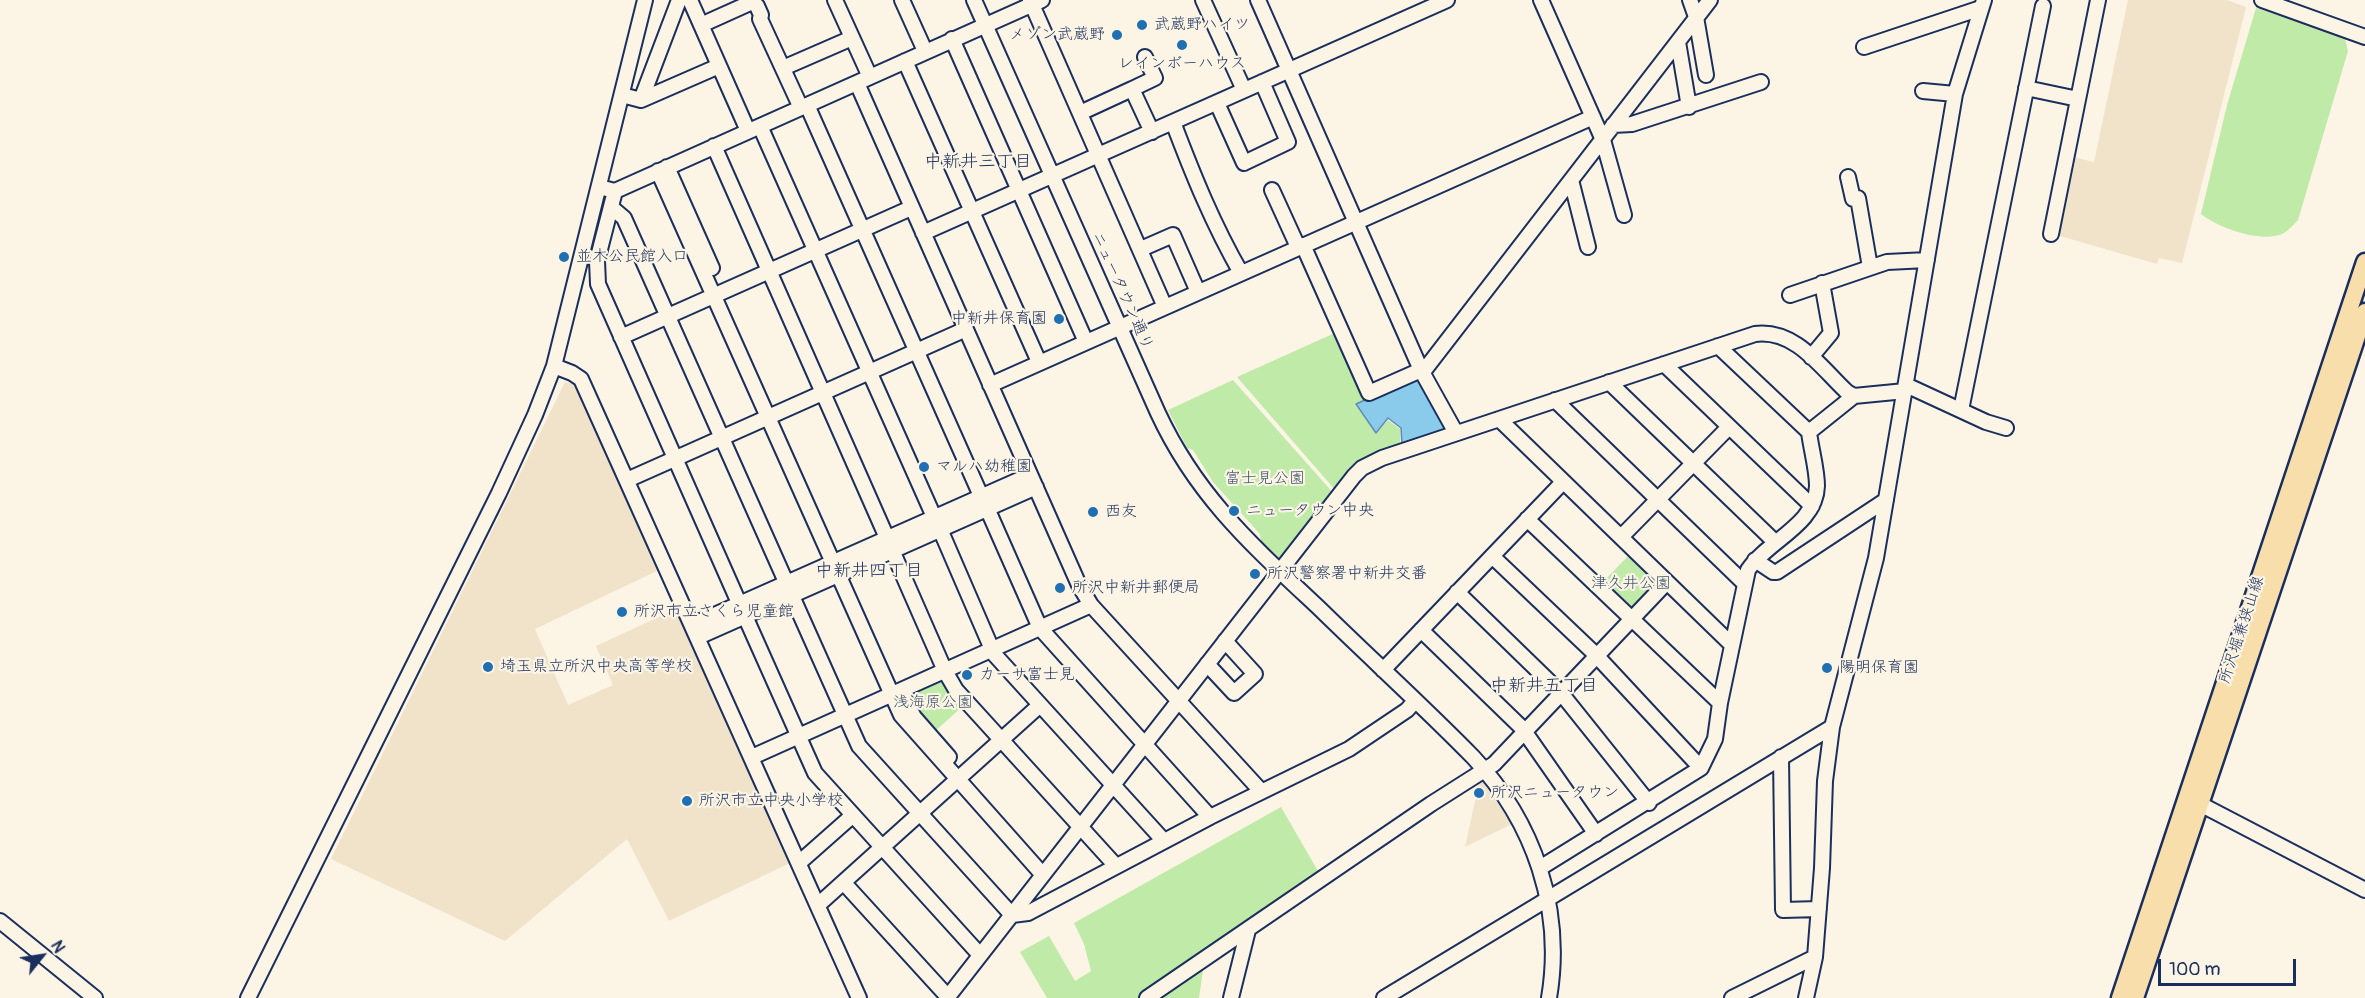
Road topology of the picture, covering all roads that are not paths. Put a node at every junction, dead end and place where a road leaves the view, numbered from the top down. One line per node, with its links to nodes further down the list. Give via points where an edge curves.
1 (645, 0): 41 (street)
2 (679, 0): 43 (street)
3 (690, 0): 19 (street)
4 (835, 0): 22 (street)
5 (902, 0): 26 (street)
6 (974, 0): 20 (street, ニュータウン通り)
7 (1203, 0): 38 (street)
8 (1258, 0): 31 (street)
9 (1447, 0): 31 (street)
10 (1541, 0): 48 (street)
11 (1690, 0): 18 (street)
12 (1710, 0): 18 (street)
13 (2098, 0): 42 (street)
14 (2262, 0): 21 (street)
15 (1035, 1): 20 (street); 47 (street)
16 (1983, 4): 25 (street); 40 (street)
17 (2043, 6): 36 (street)
18 (1696, 17): 24 (street); 32 (street)
19 (701, 25): 29 (street); 30 (street, via 752,2)
20 (985, 25): 23 (street); 57 (street, ニュータウン通り)
21 (2365, 37)
22 (852, 38): 30 (street); 33 (street)
23 (952, 39): 26 (street); 63 (street)
24 (1678, 42): 46 (street); 50 (street)
25 (1864, 47)
26 (925, 51): 28 (street)
27 (1145, 57): 37 (street, via 1155,78)
28 (905, 61): 33 (street); 66 (street)
29 (719, 66): 43 (street); 51 (street)
30 (783, 68): 45 (street)
31 (1289, 70): 34 (street); 68 (street)
32 (1706, 75)
33 (863, 80): 45 (street); 65 (street)
34 (1262, 82): 38 (street); 44 (street, via 1288,142 1244,163)
35 (1761, 82): 46 (street)
36 (2026, 88): 42 (street); 106 (street)
37 (1132, 89): 47 (street); 52 (street)
38 (1244, 90): 44 (street)
39 (1923, 92): 40 (street)
40 (1955, 94): 76 (street)
41 (622, 95): 43 (street); 60 (street)
42 (2078, 99): 71 (street)
43 (641, 100)
44 (1217, 103): 49 (street)
45 (804, 106): 51 (street); 69 (street)
46 (1689, 106): 50 (street, via 1632,124)
47 (1080, 113): 55 (street)
48 (1593, 117): 53 (street); 68 (street)
49 (1173, 122): 52 (street); 80 (street, via 1200,192)
50 (1613, 125): 53 (street)
51 (754, 128): 54 (street); 75 (street)
52 (1152, 132): 55 (street)
53 (1603, 140): 59 (street); 67 (street)
54 (714, 146): 56 (street); 79 (street)
55 (1099, 156): 57 (street); 74 (street)
56 (663, 169): 62 (street); 83 (street)
57 (1052, 176): 63 (street); 88 (street, ニュータウン通り)
58 (1848, 177): 78 (street, via 1853,199 1858,198)
59 (1571, 180): 73 (street); 98 (street)
60 (599, 187): 62 (street); 97 (street)
61 (1272, 190): 72 (street)
62 (615, 191): 64 (street)
63 (1020, 191): 66 (street); 91 (street)
64 (611, 207): 87 (street, via 624,218); 90 (street, via 597,276)
65 (912, 208): 69 (street); 70 (street)
66 (971, 212): 70 (street); 95 (street)
67 (1624, 215)
68 (1357, 221): 72 (street); 98 (street)
69 (862, 230): 75 (street); 93 (street)
70 (923, 233): 89 (street)
71 (2051, 234)
72 (1300, 246): 80 (street); 98 (street, via 1369,393)
73 (1588, 247)
74 (1141, 249): 82 (street, via 1173,235); 85 (street)
75 (815, 250): 79 (street); 99 (street)
76 (1927, 260): 78 (street); 102 (street)
77 (2365, 262): 201 (main road, 所沢堀兼狭山線)
78 (1870, 267): 81 (street)
79 (769, 270): 83 (street); 103 (street)
80 (1241, 273): 82 (street)
81 (1822, 284): 84 (street); 94 (street, via 1831,333)
82 (1198, 292): 85 (street)
83 (718, 293): 87 (street); 107 (street)
84 (1790, 295)
85 (1165, 307): 88 (street)
86 (2365, 312): 169 (main road, 所沢堀兼狭山線)
87 (668, 316): 90 (street); 113 (street)
88 (1120, 327): 91 (street); 131 (street, ニュータウン通り, via 1163,422 1193,476 1229,520)
89 (966, 330): 93 (street); 101 (street)
90 (621, 337): 114 (street)
91 (1086, 342): 95 (street)
92 (1718, 346): 94 (street, via 1755,334 1770,334 1794,342); 96 (street); 111 (street)
93 (916, 352): 99 (street); 121 (street)
94 (1811, 357): 104 (street)
95 (1039, 362): 101 (street)
96 (1664, 364): 100 (street); 109 (street)
97 (554, 366): 116 (street, via 581,380); 193 (street, via 504,483)
98 (1422, 371): 112 (street)
99 (870, 372): 103 (street); 124 (street)
100 (1609, 382): 105 (street); 115 (street)
101 (990, 385): 117 (street)
102 (1905, 388): 104 (street); 106 (street); 120 (street)
103 (823, 393): 107 (street); 127 (street)
104 (1854, 396): 111 (street)
105 (1555, 400): 108 (street); 119 (street)
106 (1961, 410): 110 (street)
107 (772, 415): 113 (street); 130 (street)
108 (1499, 419): 112 (street); 118 (street)
109 (1729, 426): 115 (street); 122 (street)
110 (2006, 428)
111 (1809, 432): 122 (street, via 1816,481)
112 (1456, 433): 131 (street, via 1362,468)
113 (722, 438): 114 (street); 134 (street)
114 (675, 459): 116 (street); 137 (street)
115 (1693, 463): 119 (street); 126 (street)
116 (627, 480): 141 (street)
117 (1033, 481): 121 (street); 136 (street)
118 (1563, 482): 123 (street); 125 (street)
119 (1657, 500): 125 (street); 133 (street)
120 (1886, 500): 129 (street, via 1777,572); 156 (street, via 1876,558)
121 (984, 502): 124 (street); 139 (street)
122 (1812, 506): 126 (street, via 1801,521)
123 (1527, 519): 128 (street); 138 (street)
124 (937, 523): 127 (street); 144 (street)
125 (1621, 537): 132 (street)
126 (1775, 542): 129 (street)
127 (890, 544): 130 (street); 148 (street)
128 (1492, 556): 135 (street); 145 (street)
129 (1755, 560): 133 (street)
130 (839, 566): 134 (street); 149 (street)
131 (1279, 570): 142 (street); 147 (street, ニュータウン通り)
132 (1667, 582): 138 (street); 143 (street)
133 (1744, 583): 143 (street)
134 (789, 589): 137 (street); 155 (street)
135 (1457, 592): 140 (street); 150 (street)
136 (1091, 605): 139 (street); 152 (street)
137 (742, 610): 141 (street); 158 (street)
138 (1632, 619): 145 (street); 153 (street)
139 (1040, 628): 144 (street); 160 (street)
140 (1421, 630): 147 (street); 157 (street)
141 (695, 631): 161 (street)
142 (1225, 641): 146 (street); 146 (street, via 1255,674 1234,693)
143 (1732, 645): 153 (street)
144 (992, 649): 148 (street); 154 (street)
145 (1597, 657): 150 (street); 163 (street)
146 (1207, 664): 152 (street)
147 (1383, 670): 151 (street, ニュータウン通り)
148 (945, 671): 149 (street); 159 (street, via 956,690)
149 (896, 692): 155 (street); 165 (street)
150 (1561, 693): 157 (street); 168 (street)
151 (1415, 701): 164 (street, ニュータウン通り); 167 (street, via 1349,749)
152 (1178, 702): 160 (street); 167 (street)
153 (1719, 703): 163 (street, via 1715,739)
154 (1040, 705): 159 (street); 166 (street)
155 (845, 715): 158 (street); 170 (street, via 859,746)
156 (1832, 727): 162 (street); 185 (street, via 1825,781)
157 (1525, 731): 164 (street); 174 (street)
158 (799, 736): 161 (street); 171 (street, via 815,773)
159 (1002, 740): 165 (street); 173 (street)
160 (1145, 744): 166 (street); 172 (street)
161 (752, 757): 177 (street)
162 (1781, 757): 183 (street); 185 (street, via 1784,910)
163 (1701, 768): 168 (street)
164 (1485, 770): 179 (street, ニュータウン通り, via 1518,817); 188 (street)
165 (961, 777): 170 (street); 180 (street)
166 (1112, 785): 173 (street); 175 (street)
167 (1261, 791): 172 (street)
168 (1649, 802): 174 (street)
169 (2200, 804): 182 (street); 202 (main road, 所沢堀兼狭山線)
170 (920, 814): 176 (street); 186 (street)
171 (852, 816): 176 (street); 177 (street)
172 (1210, 817): 175 (street)
173 (1081, 827): 178 (street); 180 (street)
174 (1596, 834): 179 (street)
175 (1164, 841): 178 (street)
176 (882, 849): 181 (street); 189 (street)
177 (800, 862): 184 (street)
178 (1116, 866): 186 (street, via 1028,913)
179 (1540, 868): 183 (street, ニュータウン通り)
180 (1046, 871): 186 (street)
181 (844, 883): 184 (street); 191 (street)
182 (2365, 890)
183 (1548, 899): 197 (street); 198 (street, ニュータウン通り, via 1553,956)
184 (818, 905): 194 (street)
185 (1819, 909): 190 (street)
186 (1012, 915): 189 (street)
187 (0, 921): 192 (street)
188 (1248, 930): 195 (street); 196 (street)
189 (980, 955): 191 (street)
190 (1815, 957): 199 (street); 200 (street)
191 (947, 997)
192 (95, 998)
193 (248, 998)
194 (859, 998)
195 (1147, 998)
196 (1231, 998)
197 (1384, 998)
198 (1549, 998)
199 (1732, 998)
200 (1806, 998)
201 (2120, 998)
202 (2135, 998)

